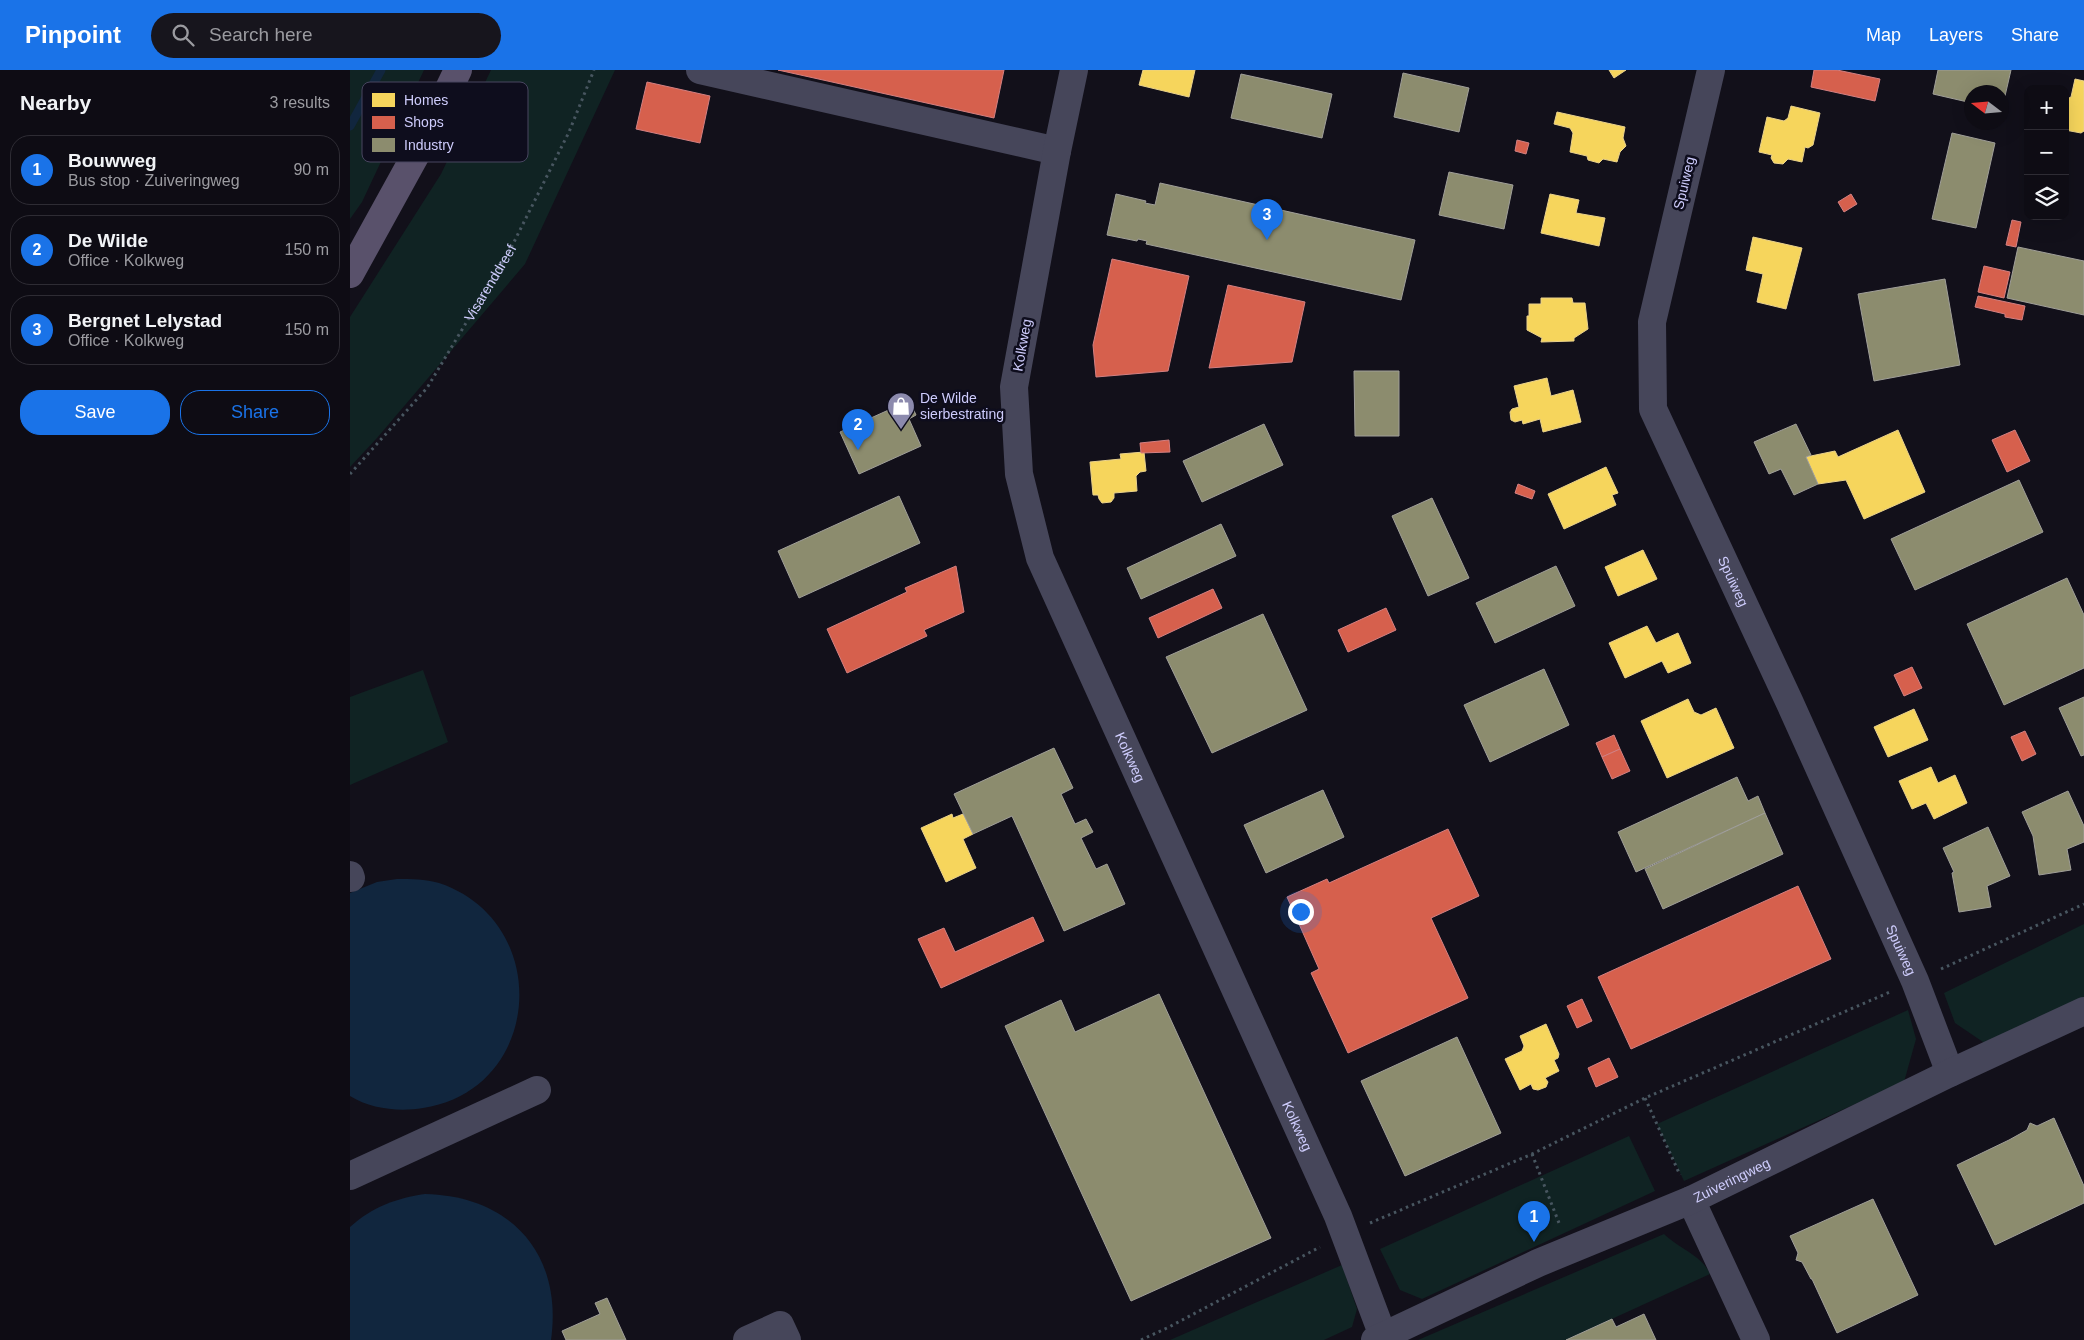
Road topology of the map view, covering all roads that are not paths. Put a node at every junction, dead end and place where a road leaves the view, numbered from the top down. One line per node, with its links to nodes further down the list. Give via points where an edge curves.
1 (451, 70): 6 (main road)
2 (458, 70): 7 (main road)
3 (700, 70): 8 (street)
4 (1074, 70): 8 (street, Kolkweg)
5 (1711, 70): 12 (street, Spuiweg, via 1652,322 1653,409 1915,981)
6 (446, 82)
7 (452, 82)
8 (1057, 151): 16 (street, Kolkweg, via 1014,387 1019,474 1040,558 1330,1198)
9 (412, 162): 10 (main road)
10 (350, 274)
11 (2084, 1011): 12 (street, Zuiveringweg)
12 (1950, 1073): 15 (street, Zuiveringweg)
13 (536, 1090): 14 (street)
14 (350, 1176)
15 (1691, 1200): 16 (street, Zuiveringweg, via 1538,1263); 19 (street)
16 (1379, 1338)
17 (747, 1340): 18 (street, via 780,1325)
18 (787, 1340)
19 (1756, 1340)

